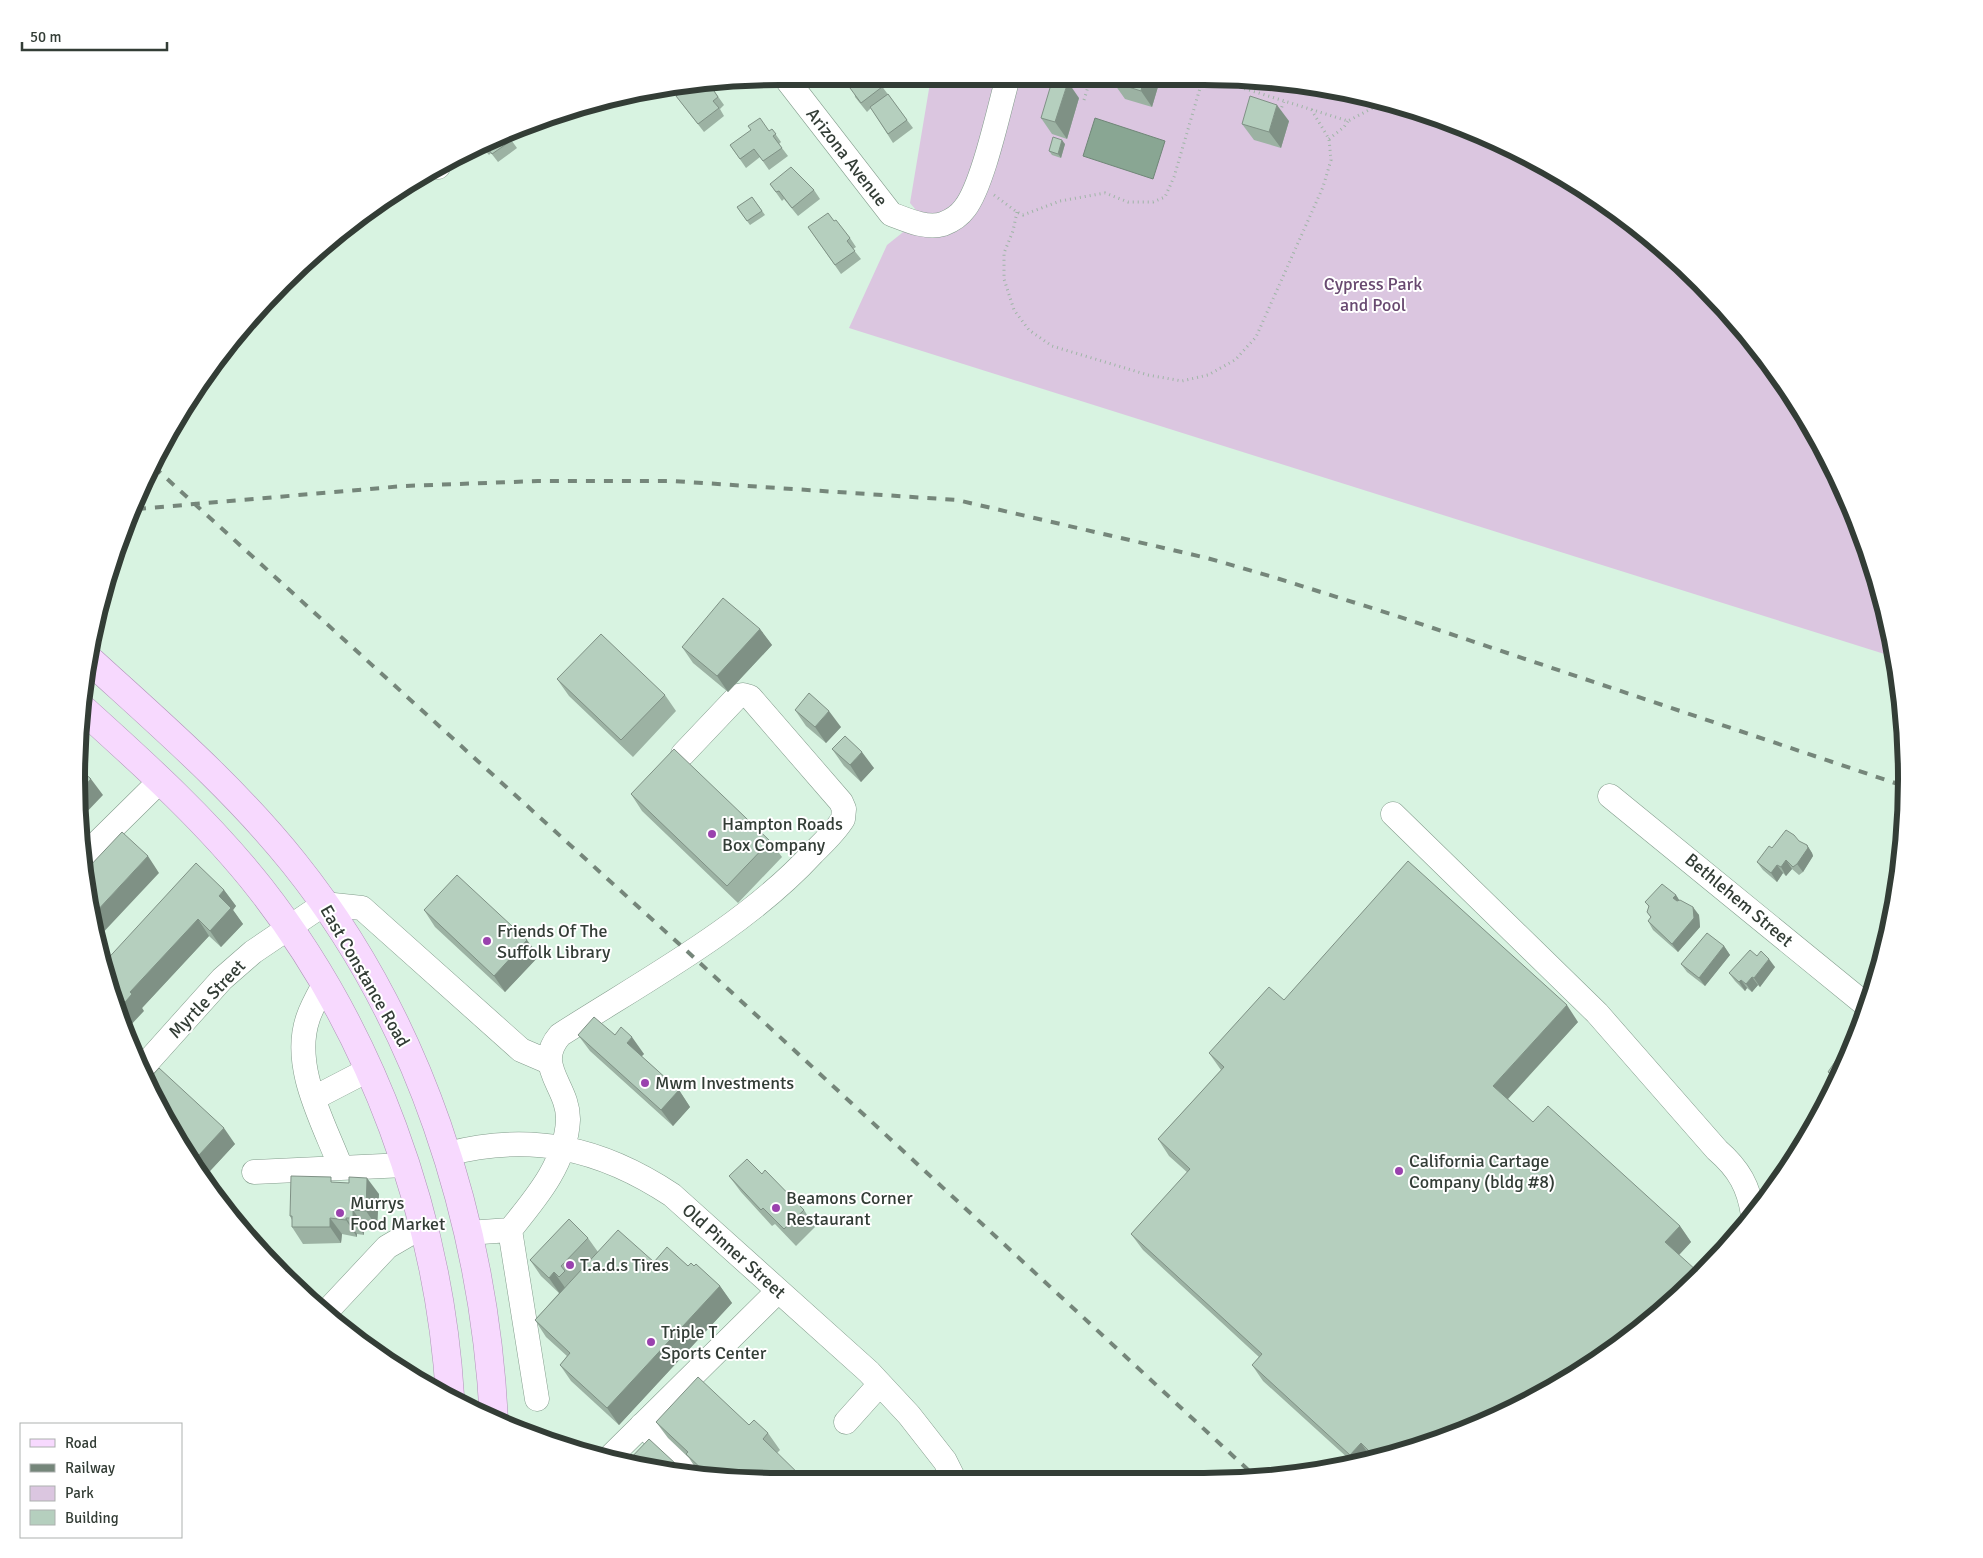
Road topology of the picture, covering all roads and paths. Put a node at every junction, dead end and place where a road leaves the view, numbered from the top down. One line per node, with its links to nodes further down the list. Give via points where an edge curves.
1 (791, 85): 13 (street, Arizona Avenue, via 891,214 928,225 943,224 966,208)
2 (1006, 85): 13 (street)
3 (1089, 85): 6 (path)
4 (1201, 85): 14 (path, via 1174,178 1165,197 1152,202 1128,202 1105,193 1060,201 1023,214)
5 (1237, 86): 7 (path)
6 (1084, 100)
7 (1284, 100): 9 (path); 10 (path)
8 (1375, 107): 11 (path)
9 (1310, 109): 11 (path); 12 (path)
10 (1278, 118)
11 (1348, 120): 12 (path)
12 (1329, 140): 14 (path, via 1331,160 1322,187 1256,337 1235,360 1208,375 1182,381 1148,375 1052,346 1029,330 1014,310 1004,279 1004,253)
13 (974, 189): 14 (path, via 996,195)
14 (1017, 212)
15 (94, 672): 22 (main road, East Constance Road, via 244,805 295,863)
16 (88, 714): 18 (main road)
17 (683, 754): 26 (street, via 738,696 750,697 841,802 843,819 801,866 761,901 560,1035 552,1044)
18 (160, 781): 21 (street); 23 (main road, via 216,836)
19 (1610, 796): 25 (street, Bethlehem Street)
20 (1393, 814): 35 (street, via 1597,1013 1732,1163 1743,1179)
21 (89, 851)
22 (324, 904): 23 (street, Myrtle Street); 26 (street, via 362,908 521,1050); 31 (main road, East Constance Road, via 381,996 408,1050)
23 (288, 927): 24 (main road); 27 (street, Myrtle Street, via 222,979)
24 (324, 983): 28 (main road); 29 (street, via 307,1018 304,1044 305,1068)
25 (1861, 1001)
26 (549, 1062): 30 (street, via 566,1105 566,1133)
27 (146, 1063)
28 (368, 1070): 29 (street); 32 (main road)
29 (314, 1098): 33 (street)
30 (562, 1147): 31 (street, Old Pinner Street, via 486,1147); 37 (street, via 545,1187); 39 (street, Old Pinner Street, via 615,1162 672,1195)
31 (447, 1154): 38 (main road, East Constance Road)
32 (405, 1165): 33 (street); 36 (main road)
33 (341, 1168): 34 (street)
34 (254, 1172)
35 (1752, 1205)
36 (423, 1226): 40 (street, via 387,1246); 42 (main road, via 440,1306)
37 (510, 1230): 38 (street); 43 (street)
38 (468, 1233): 44 (main road, East Constance Road, via 487,1332)
39 (778, 1291): 41 (street, Old Pinner Street); 46 (street)
40 (330, 1308)
41 (880, 1384): 45 (street); 49 (street, Old Pinner Street, via 909,1415)
42 (449, 1389)
43 (537, 1399)
44 (493, 1411)
45 (846, 1422)
46 (642, 1425): 47 (street); 48 (street)
47 (614, 1453)
48 (687, 1467)
49 (951, 1473)

